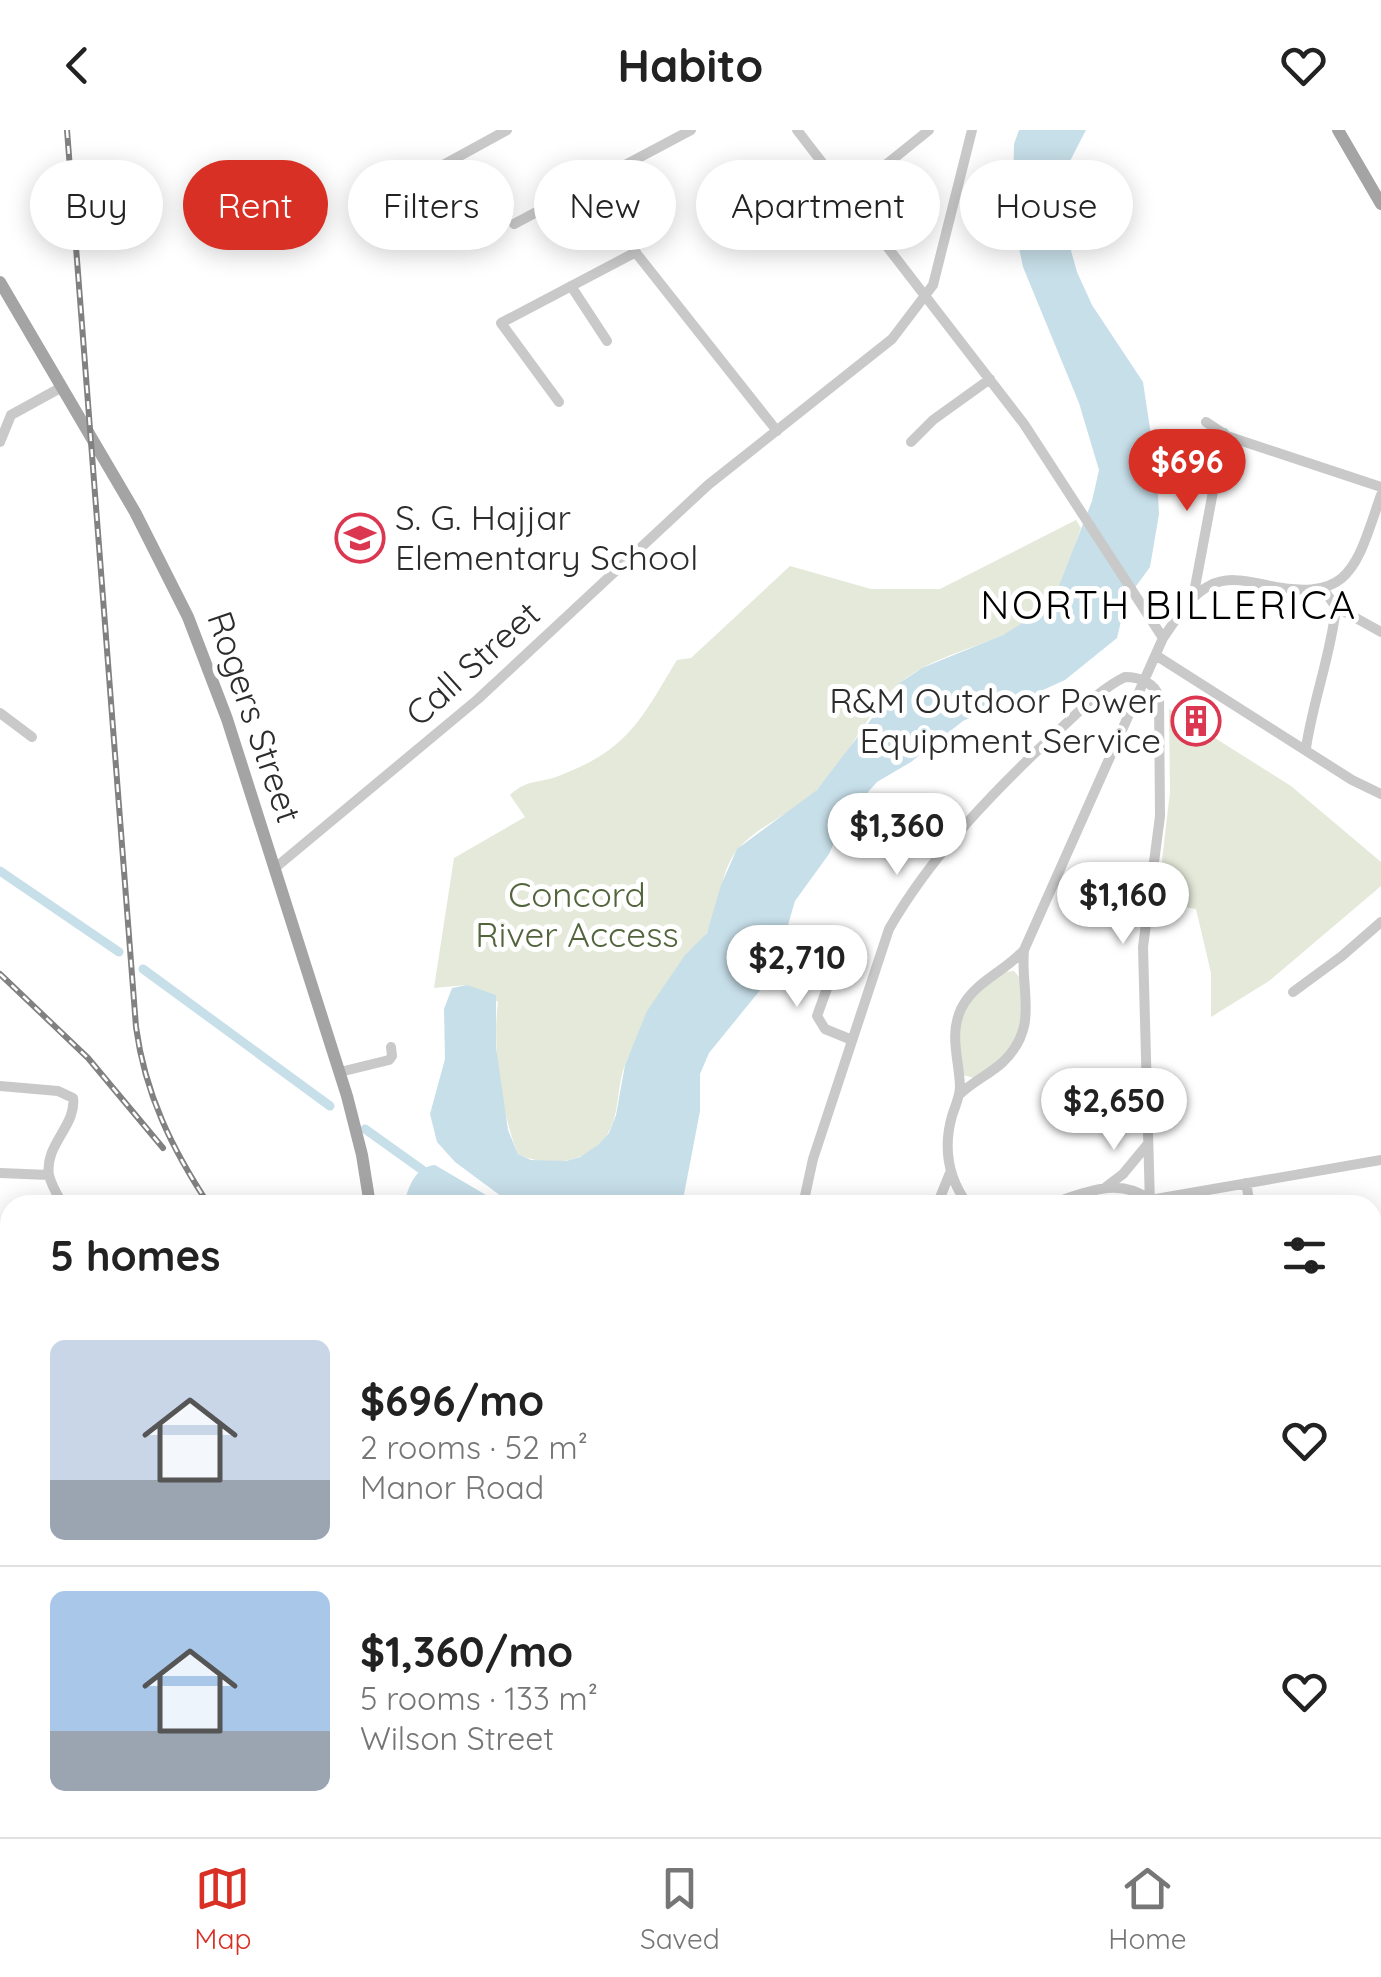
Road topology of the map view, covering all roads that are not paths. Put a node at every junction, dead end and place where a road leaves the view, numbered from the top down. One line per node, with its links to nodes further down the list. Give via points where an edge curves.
1 (507, 130): 7 (street)
2 (692, 130): 11 (street)
3 (796, 130): 8 (street)
4 (929, 130): 9 (street)
5 (972, 130): 15 (street)
6 (1338, 130): 10 (main road)
7 (452, 160)
8 (820, 160)
9 (892, 160)
10 (1381, 204)
11 (514, 224)
12 (890, 250): 15 (street)
13 (0, 282): 18 (main road, Rogers Street)
14 (571, 286): 16 (street); 19 (street, via 502,323); 22 (street, via 633,248)
15 (926, 297): 17 (street); 22 (street, Call Street, via 884,346)
16 (608, 340)
17 (990, 379): 25 (street); 32 (street)
18 (62, 387): 21 (street); 40 (main road, Rogers Street, via 184,607)
19 (559, 402)
20 (1206, 422): 23 (street)
21 (2, 424): 24 (street)
22 (777, 431): 40 (street, Call Street, via 708,485 478,699)
23 (1224, 434): 26 (street); 29 (street)
24 (0, 442)
25 (911, 442)
26 (1381, 486)
27 (1381, 496): 28 (street, via 1361,552 1348,572)
28 (1323, 589): 29 (street, via 1297,592 1232,579); 30 (street)
29 (1192, 598): 32 (street)
30 (1336, 608): 31 (street); 37 (street)
31 (1381, 632)
32 (1163, 638): 33 (street)
33 (1157, 656): 34 (street); 37 (street)
34 (1142, 680): 43 (street); 45 (street, via 1118,680 1095,697 974,816 906,900 889,928); 50 (street, via 1159,697 1160,788 1143,947)
35 (0, 713): 36 (street)
36 (32, 738)
37 (1306, 748): 39 (street)
38 (1381, 779): 39 (street)
39 (1379, 794)
40 (275, 868): 47 (main road, Rogers Street)
41 (1381, 922): 44 (street)
42 (842, 947): 45 (street, via 817,1016 825,1029)
43 (1024, 950): 49 (street, via 1028,1006 1021,1036 1004,1061); 49 (street, via 962,1008 954,1032)
44 (1292, 992)
45 (852, 1040): 59 (street)
46 (391, 1047): 47 (street, via 389,1060)
47 (340, 1072): 58 (main road, Rogers Street)
48 (0, 1086): 54 (street, via 73,1098)
49 (959, 1095): 52 (street, via 948,1134)
50 (1147, 1145): 56 (street); 64 (street)
51 (1381, 1160): 55 (street)
52 (950, 1172): 60 (street); 61 (street)
53 (0, 1173): 54 (street)
54 (49, 1175): 57 (street)
55 (1246, 1183): 65 (street); 66 (street)
56 (1106, 1187): 62 (street); 63 (street)
57 (58, 1195)
58 (368, 1195)
59 (806, 1195)
60 (941, 1195)
61 (963, 1195)
62 (1080, 1195)
63 (1140, 1195)
64 (1150, 1195)
65 (1185, 1195)
66 (1248, 1195)

